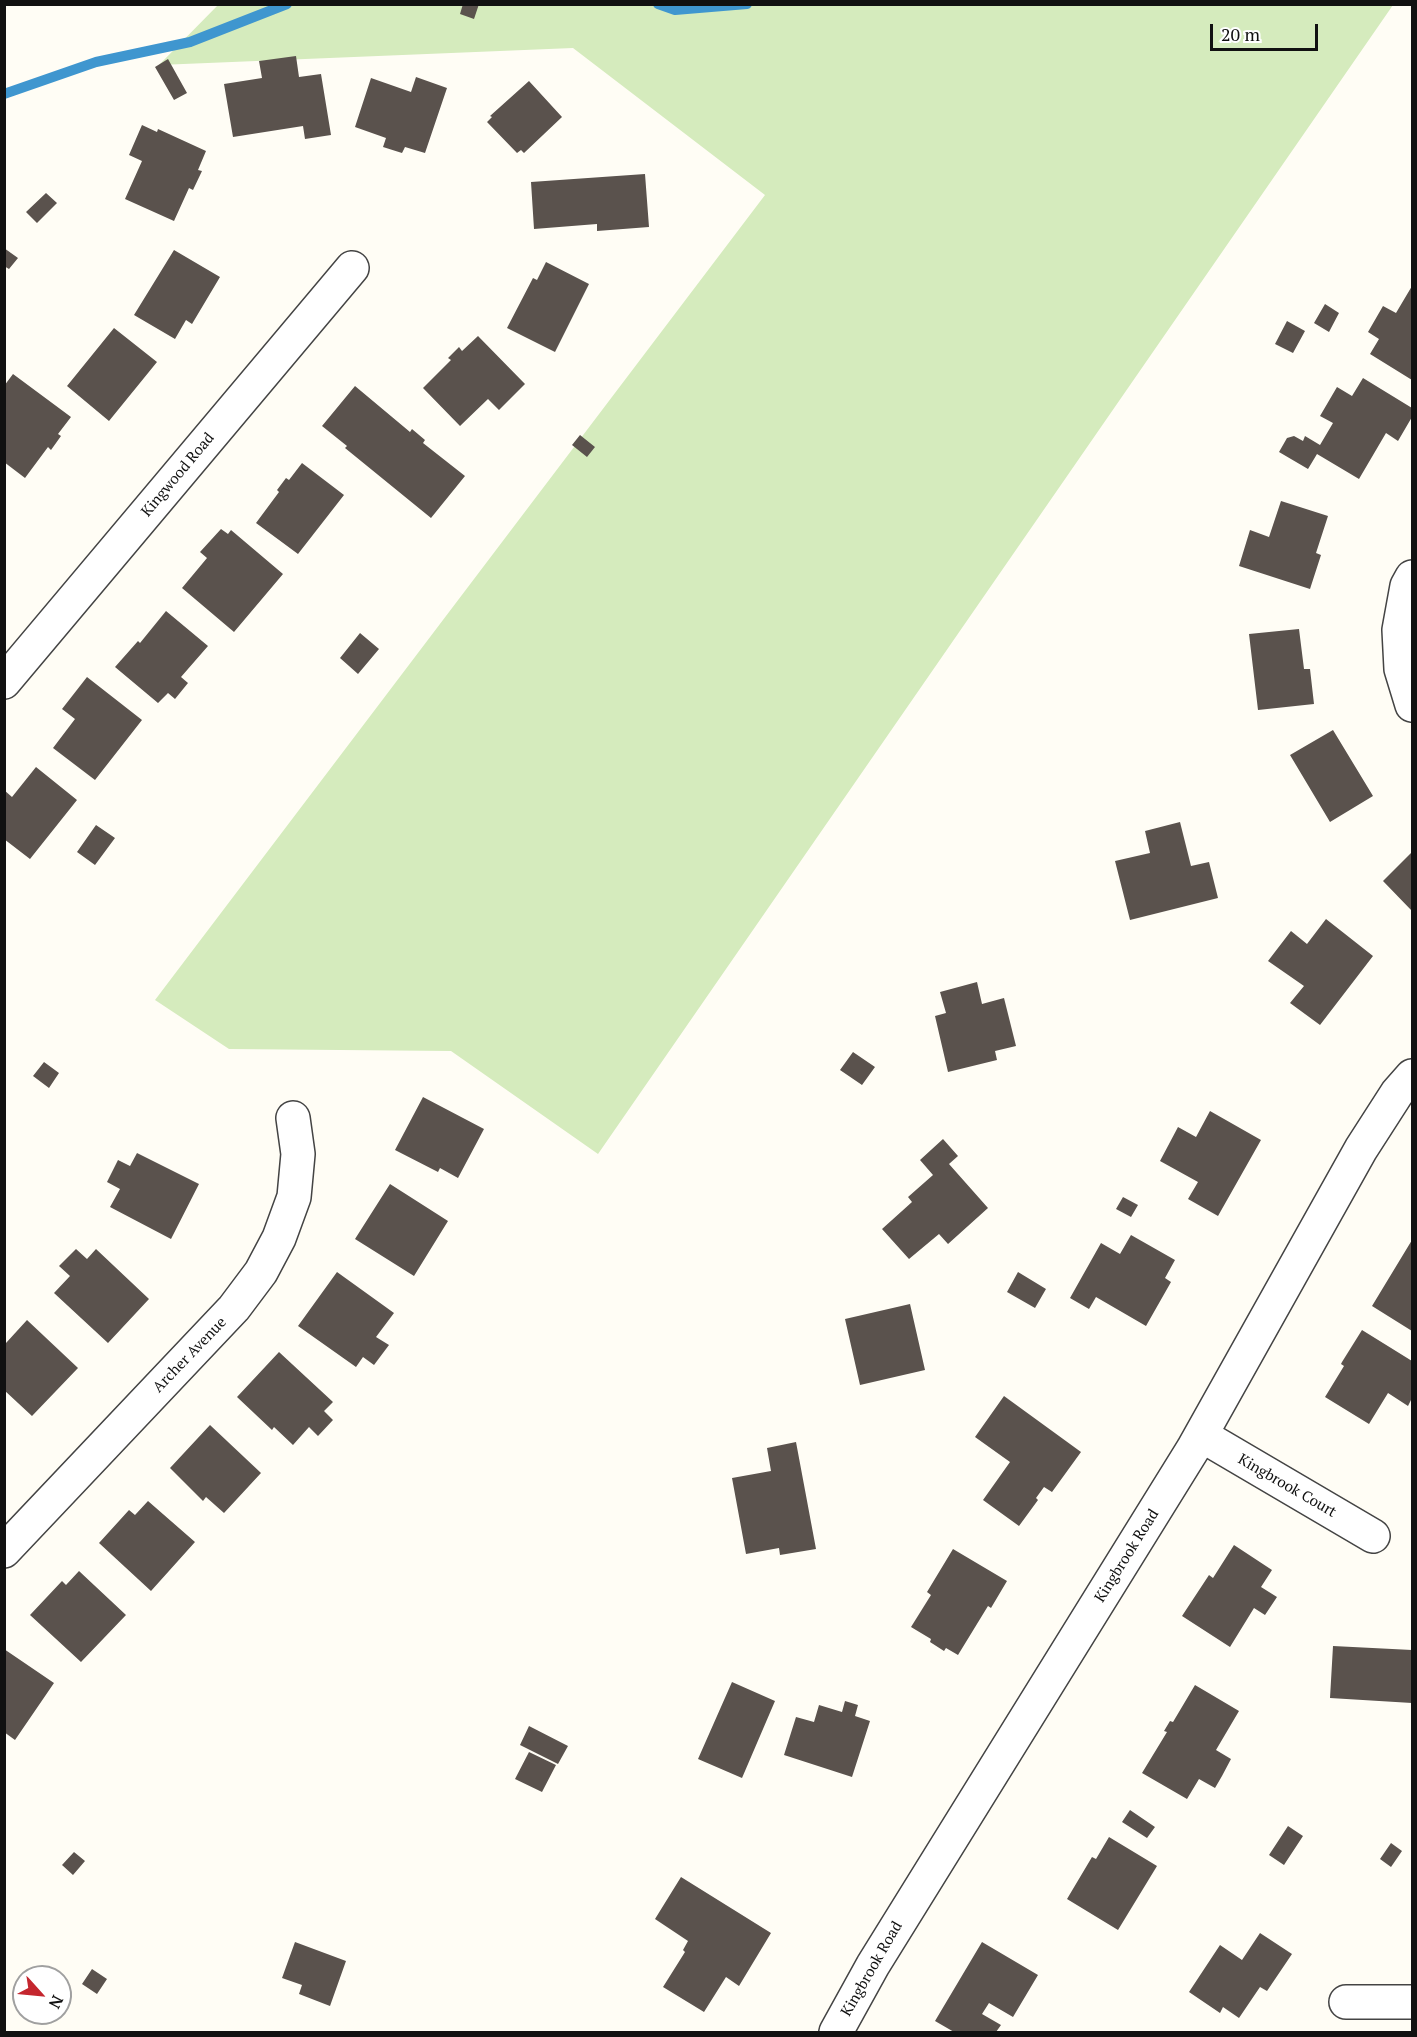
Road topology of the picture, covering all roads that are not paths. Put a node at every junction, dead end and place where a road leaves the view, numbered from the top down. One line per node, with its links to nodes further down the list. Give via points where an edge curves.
1 (352, 268): 3 (street, Kingwood Road)
2 (1413, 578): 4 (street, via 1407,586 1399,630 1401,669)
3 (4, 682)
4 (1413, 705)
5 (1413, 1076): 7 (street, Kingbrook Road, via 1397,1093 1361,1149)
6 (293, 1118): 9 (street, Archer Avenue, via 298,1154 294,1197 261,1272 234,1308)
7 (1201, 1435): 8 (street, Kingbrook Court); 12 (street, Kingbrook Road, via 873,1965)
8 (1373, 1536)
9 (4, 1551)
10 (1346, 2002): 11 (street)
11 (1413, 2002)
12 (836, 2032)

